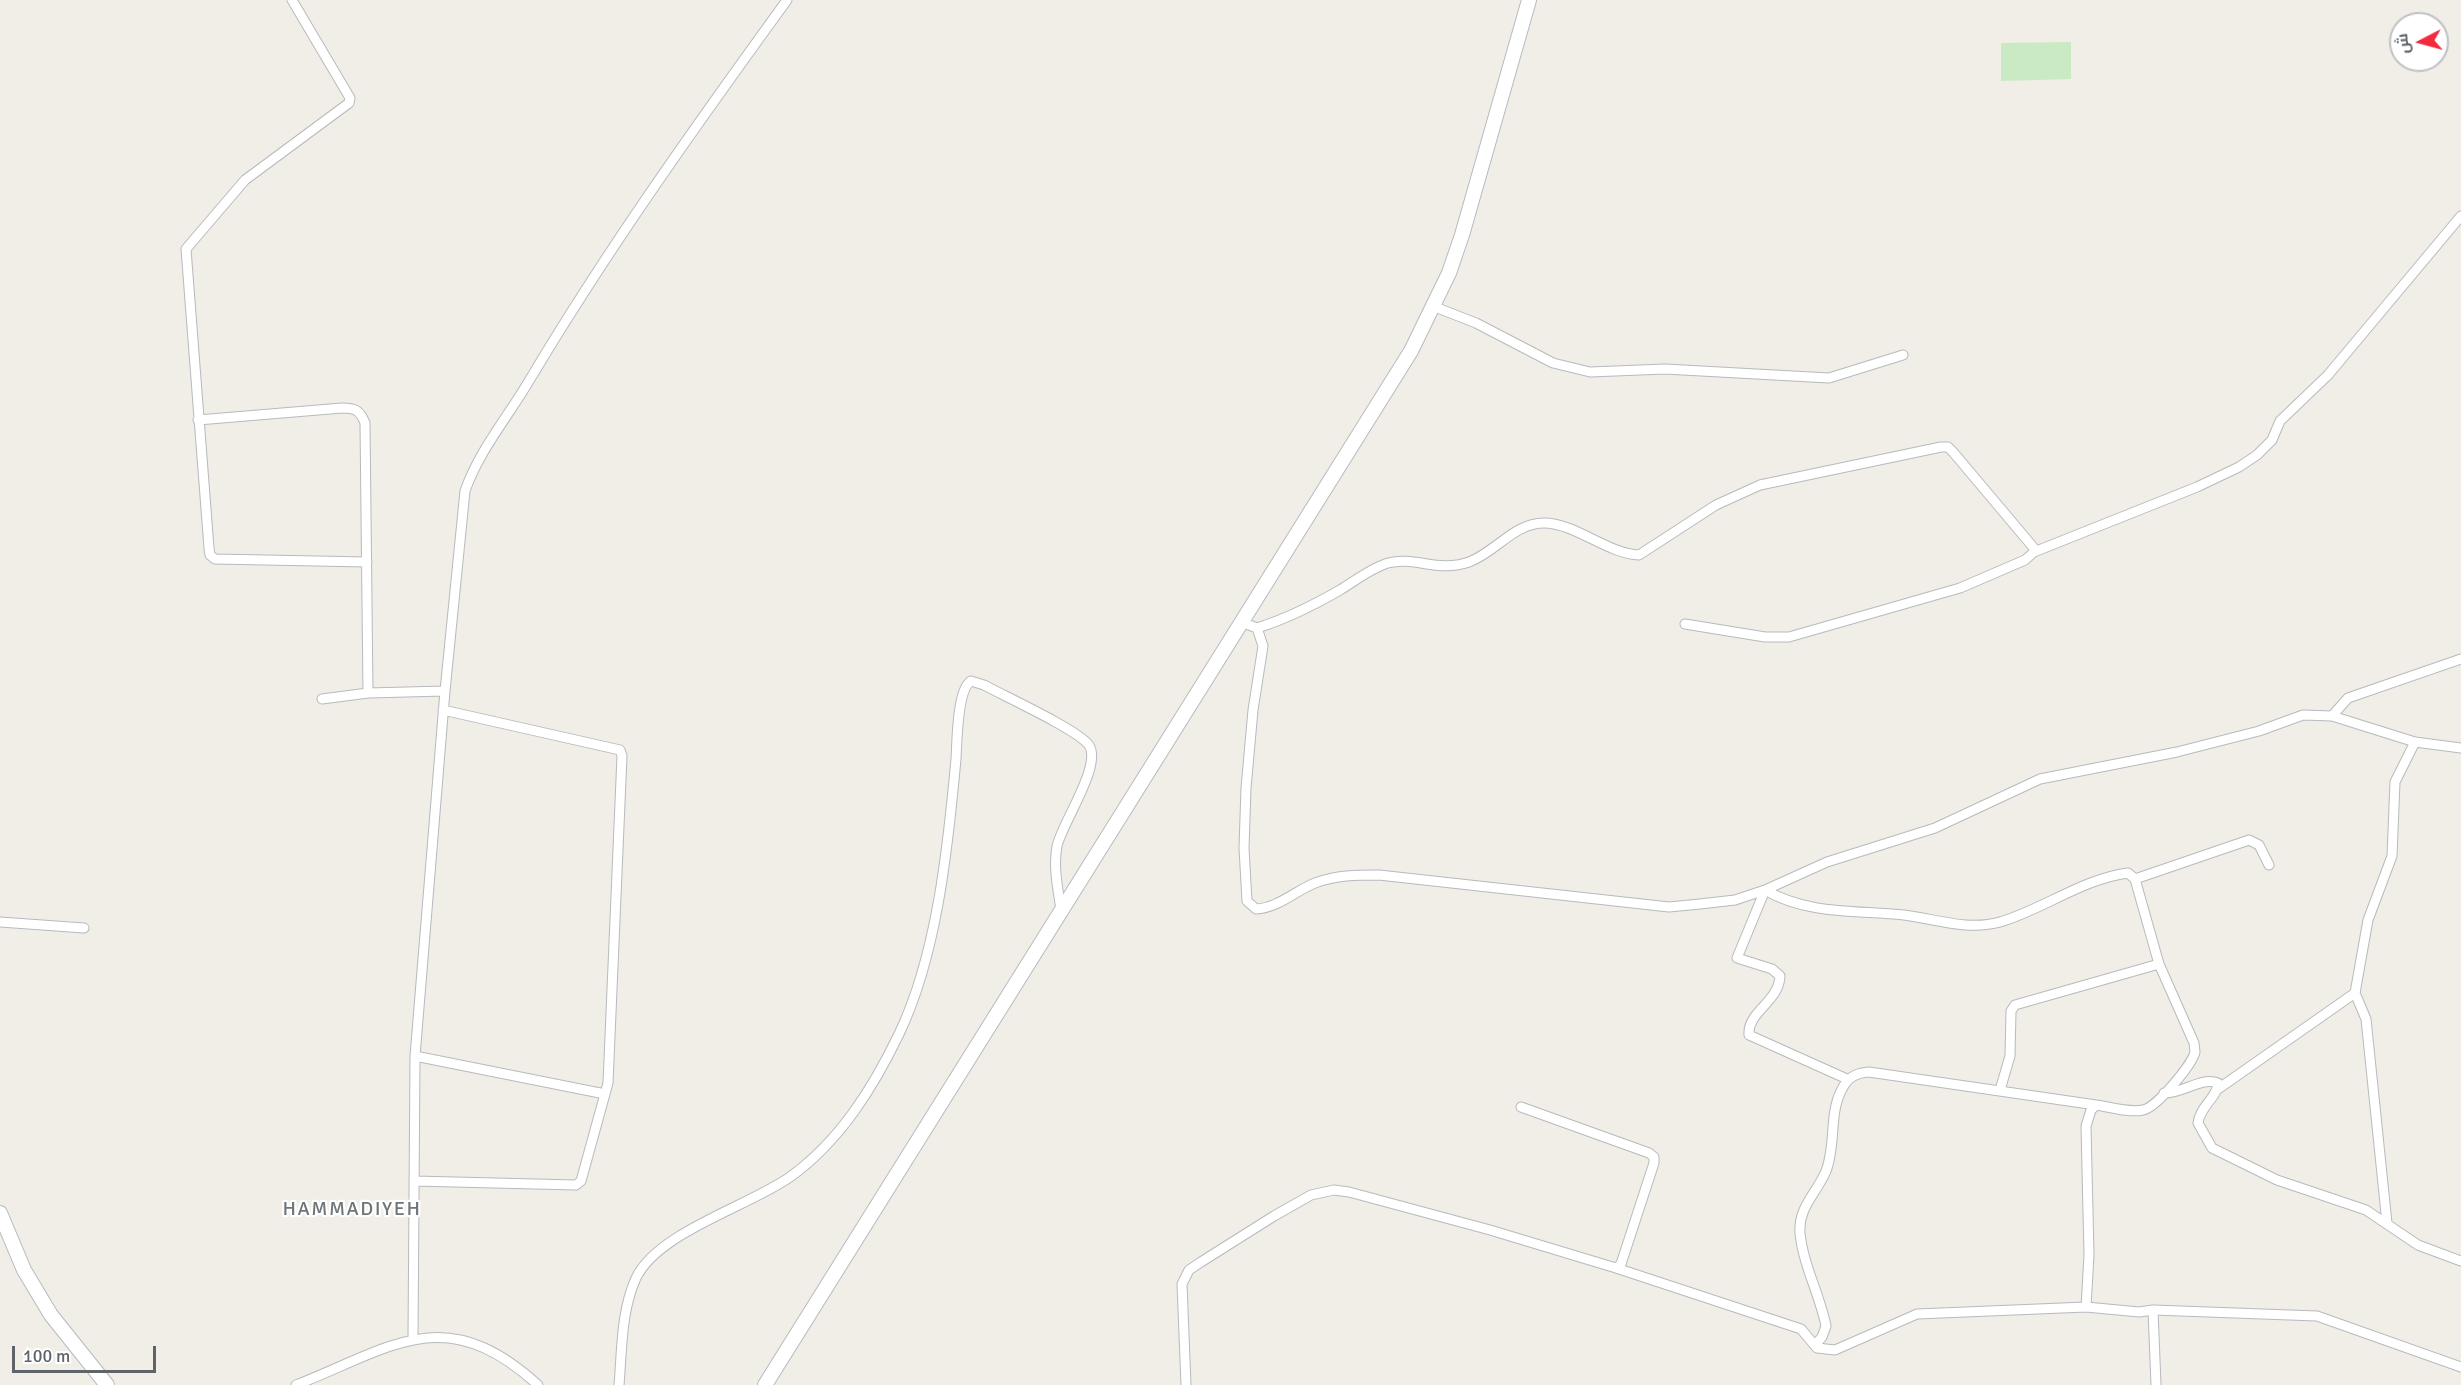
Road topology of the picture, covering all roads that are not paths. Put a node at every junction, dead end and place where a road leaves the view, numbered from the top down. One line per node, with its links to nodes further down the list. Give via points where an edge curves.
1 (292, 0): 7 (street, via 350,98 349,103 245,180 186,249)
2 (787, 0): 14 (street, via 576,302 471,474 462,505)
3 (1529, 0): 5 (main road, via 1462,236)
4 (2461, 216): 8 (street, via 2328,375 2280,421 2272,440 2257,454 2197,487)
5 (1435, 307): 6 (street, via 1476,323 1553,363 1590,372 1665,369 1829,378); 10 (main road, via 1347,457)
6 (1903, 355)
7 (198, 420): 9 (street, via 212,558); 9 (street, via 342,408 354,408 361,413)
8 (2034, 552): 11 (street, via 2025,560 1960,588 1789,637); 12 (street, via 1953,452 1941,447 1760,485 1716,505 1639,555 1557,525 1533,524 1466,563 1439,568 1410,561 1385,564 1302,610)
9 (367, 562): 15 (street)
10 (1241, 622): 12 (street); 24 (main road)
11 (1685, 624)
12 (1257, 628): 23 (street, via 1263,646 1251,733 1244,848 1247,900 1256,909 1345,875 1380,875 1669,907 1735,900)
13 (2461, 659): 18 (street, via 2348,698)
14 (445, 691): 15 (street); 17 (street)
15 (368, 693): 16 (street)
16 (322, 699)
17 (443, 710): 29 (street); 33 (street, via 620,750)
18 (2332, 716): 19 (street); 23 (street, via 2303,716 2187,750 2040,779 1935,828 1827,862)
19 (2415, 742): 20 (street); 28 (street, via 2395,782 2392,856 2368,920)
20 (2461, 748)
21 (2269, 865): 22 (street, via 2259,845 2249,840)
22 (2135, 879): 23 (street, via 2128,873 2101,877 2001,922 1979,926 1816,908 1782,900); 27 (street)
23 (1765, 890): 30 (street, via 1737,958 1772,969 1780,976 1779,988 1754,1017 1749,1035)
24 (1061, 911): 50 (street, via 1055,858 1065,820 1089,774 1090,747 1059,726 971,681 964,688 961,704 929,947 913,1005 890,1053 840,1132 815,1156 790,1177 699,1224 646,1262 629,1298); 51 (main road)
25 (0, 922): 26 (street)
26 (84, 928)
27 (2159, 964): 32 (street, via 2015,1005 2011,1011 2010,1056); 34 (street, via 2195,1052 2194,1059)
28 (2355, 993): 31 (street); 39 (street, via 2366,1019)
29 (416, 1056): 33 (street); 37 (street)
30 (1847, 1079): 32 (street, via 1869,1072); 45 (street, via 1839,1093 1834,1139 1825,1173 1800,1216 1803,1249 1826,1326)
31 (2218, 1089): 34 (street, via 2218,1083 2208,1081 2175,1094); 39 (street, via 2205,1104 2198,1123 2212,1149 2277,1180 2366,1210)
32 (2000, 1090): 35 (street)
33 (605, 1094): 37 (street, via 576,1185)
34 (2164, 1094): 35 (street, via 2144,1110)
35 (2096, 1105): 42 (street, via 2086,1126)
36 (1521, 1107): 41 (street, via 1654,1157 1621,1264)
37 (414, 1181): 44 (street)
38 (0, 1213): 47 (main road, via 24,1270 51,1315)
39 (2387, 1223): 40 (street, via 2418,1245)
40 (2461, 1261)
41 (1616, 1268): 45 (street, via 1801,1329); 52 (street, via 1348,1192 1324,1191 1274,1216 1184,1277)
42 (2086, 1307): 43 (street); 45 (street, via 1917,1314 1835,1350 1821,1350)
43 (2153, 1310): 46 (street, via 2317,1316); 53 (street)
44 (412, 1338): 48 (street); 49 (street, via 442,1335 484,1346 503,1356)
45 (1815, 1345)
46 (2461, 1367)
47 (107, 1385)
48 (296, 1385)
49 (538, 1385)
50 (619, 1385)
51 (765, 1385)
52 (1186, 1385)
53 (2156, 1385)

